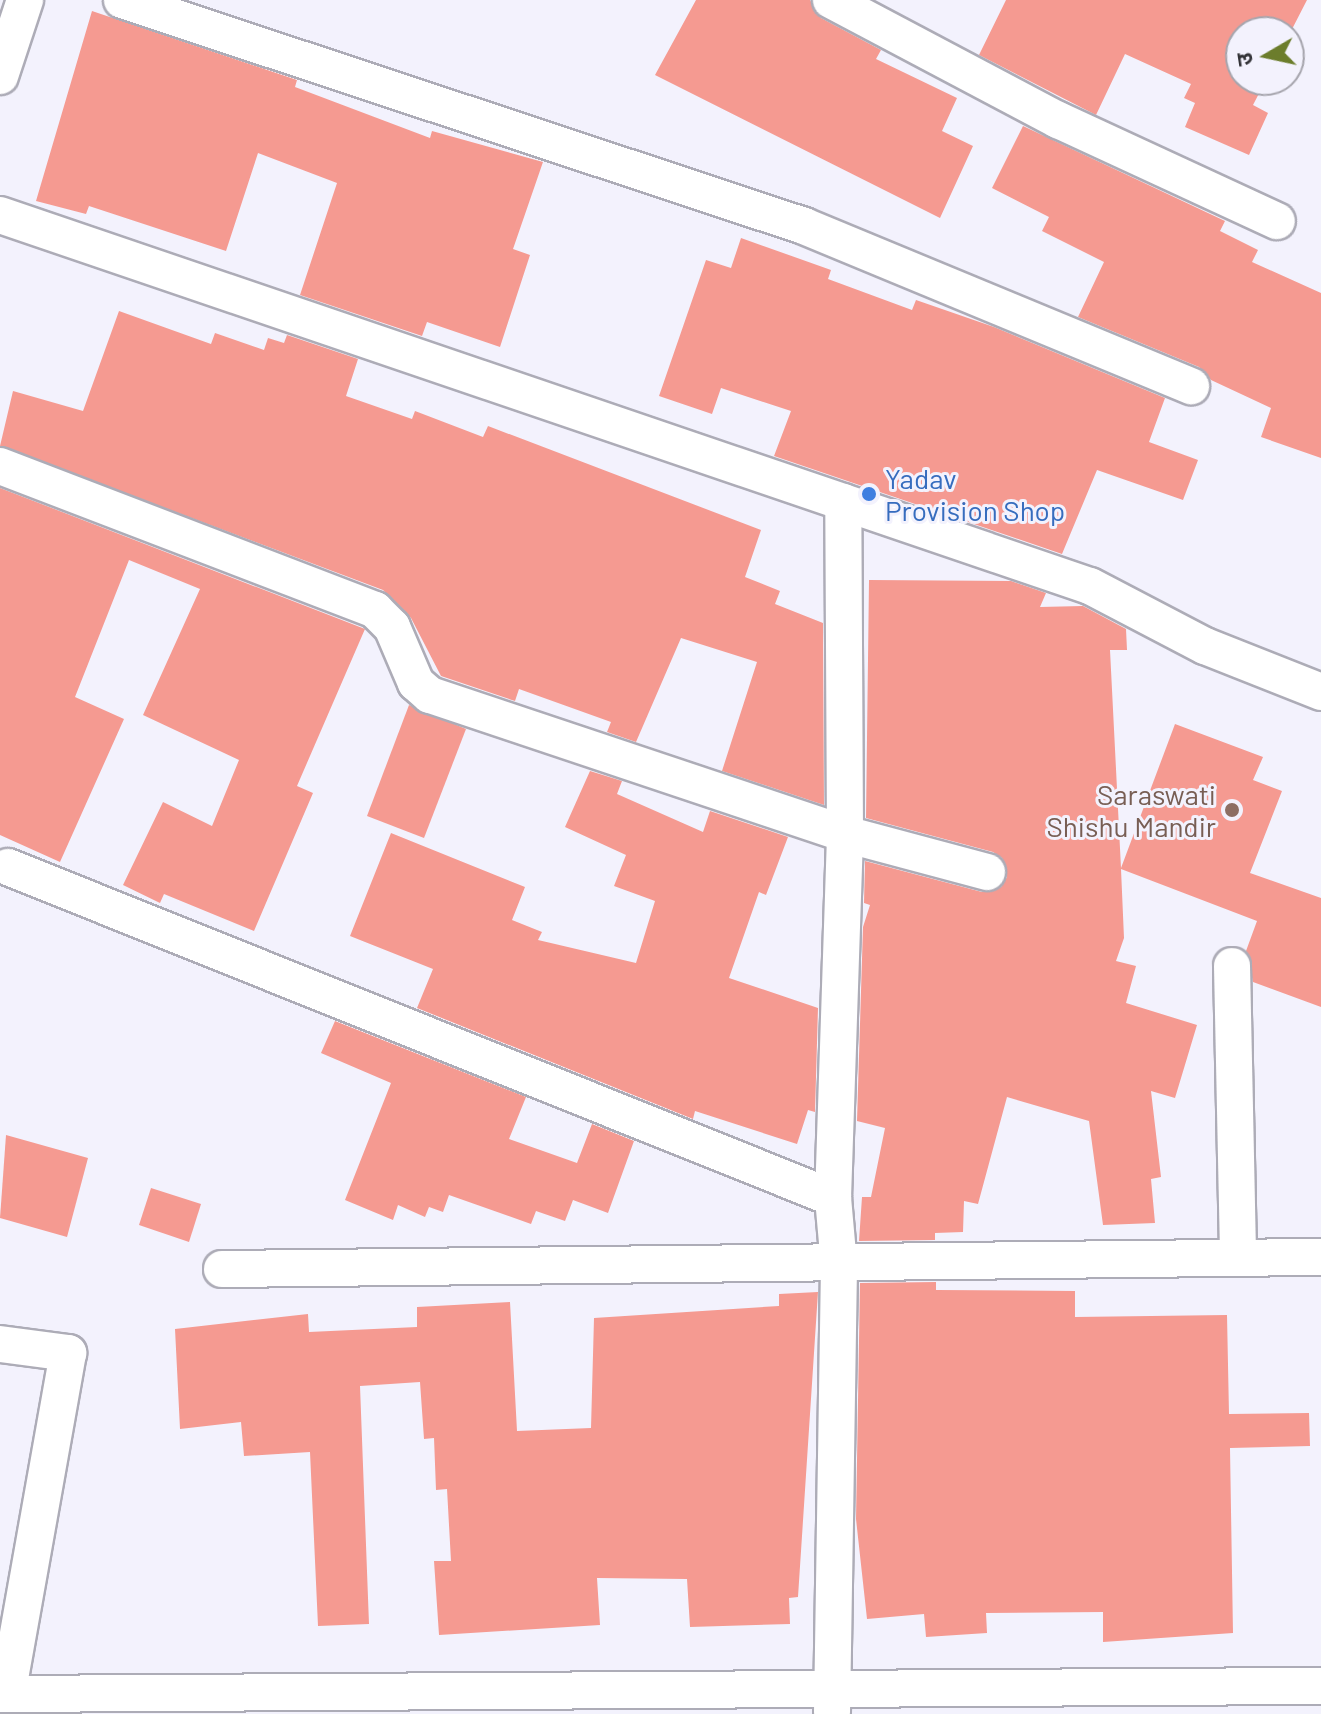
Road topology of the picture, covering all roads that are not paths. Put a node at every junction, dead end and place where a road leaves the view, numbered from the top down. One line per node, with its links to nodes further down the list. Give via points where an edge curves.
1 (25, 0): 4 (street)
2 (122, 0): 7 (street, via 804,226)
3 (831, 0): 6 (street, via 1058,120)
4 (0, 76)
5 (0, 215): 9 (street)
6 (1277, 221)
7 (1191, 386)
8 (0, 466): 11 (street, via 375,610 392,627 416,683 430,695)
9 (843, 502): 10 (street, via 1090,586 1205,646); 11 (street)
10 (1321, 692)
11 (845, 834): 13 (street); 15 (street)
12 (8, 867): 15 (street)
13 (987, 872)
14 (1232, 966): 17 (street)
15 (833, 1198): 18 (street)
16 (1321, 1257): 17 (street)
17 (1238, 1258): 18 (street)
18 (839, 1265): 19 (street); 24 (street)
19 (222, 1269)
20 (0, 1344): 22 (street, via 68,1353)
21 (1321, 1686): 24 (street)
22 (3, 1694): 23 (street)
23 (134, 1702): 24 (street)
24 (832, 1702)

